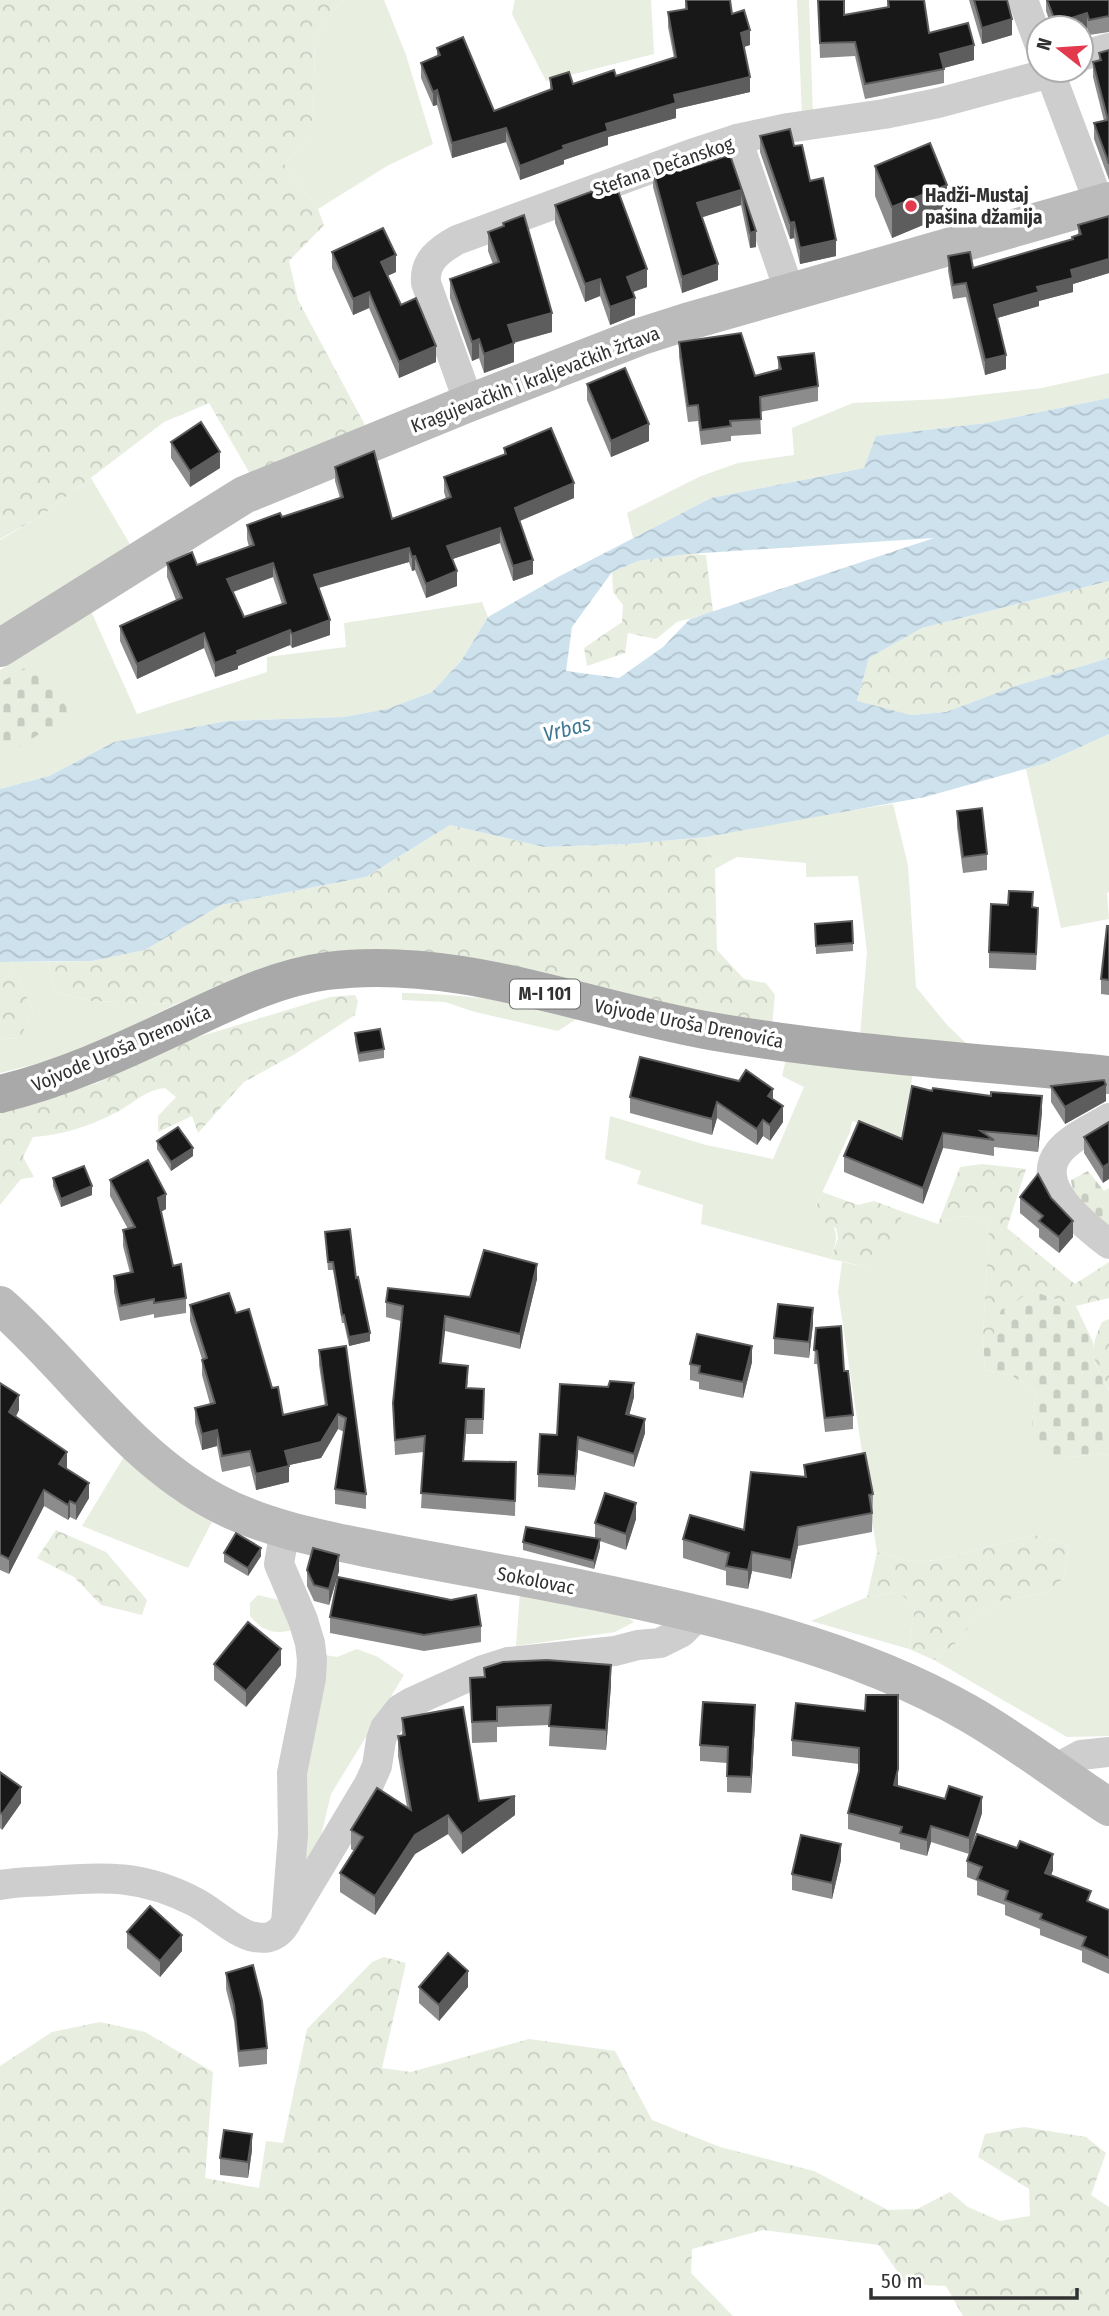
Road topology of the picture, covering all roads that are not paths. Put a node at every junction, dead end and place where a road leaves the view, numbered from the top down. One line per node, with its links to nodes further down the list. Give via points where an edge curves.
1 (1025, 78): 3 (street, Stefana Dečanskog, via 937,103)
2 (1056, 84): 4 (street)
3 (737, 139): 5 (street); 6 (street, Stefana Dečanskog, via 457,240 435,254 425,276 427,290)
4 (1104, 202): 5 (main road, Kragujevačkih i kraljevačkih žrtava)
5 (790, 293): 6 (main road, Kragujevačkih i kraljevačkih žrtava, via 639,337)
6 (469, 403): 7 (main road, Kragujevačkih i kraljevačkih žrtava, via 244,495)
7 (0, 648)
8 (1109, 1075): 9 (main road, Vojvode Uroša Drenovića / M-I 101, via 775,1041 675,1025 469,978 375,968 326,971 287,980 73,1072)
9 (0, 1094)
10 (1109, 1118): 11 (street, via 1059,1151 1052,1173 1061,1199)
11 (1109, 1244)
12 (0, 1305): 13 (main road, Sokolovac, via 122,1431 169,1471 216,1503)
13 (285, 1529): 14 (main road, Sokolovac); 19 (street, via 279,1564 303,1620 312,1660 292,1773)
14 (699, 1615): 16 (main road, Sokolovac, via 821,1650 903,1682 969,1713); 19 (street, via 682,1632 660,1643 508,1662 401,1709 385,1728 369,1784)
15 (1109, 1752): 16 (street, via 1081,1755)
16 (1055, 1769): 17 (main road, Sokolovac)
17 (1109, 1807)
18 (0, 1885): 19 (street, via 99,1877 133,1881 168,1888 252,1937 267,1938 279,1933)
19 (286, 1923)

